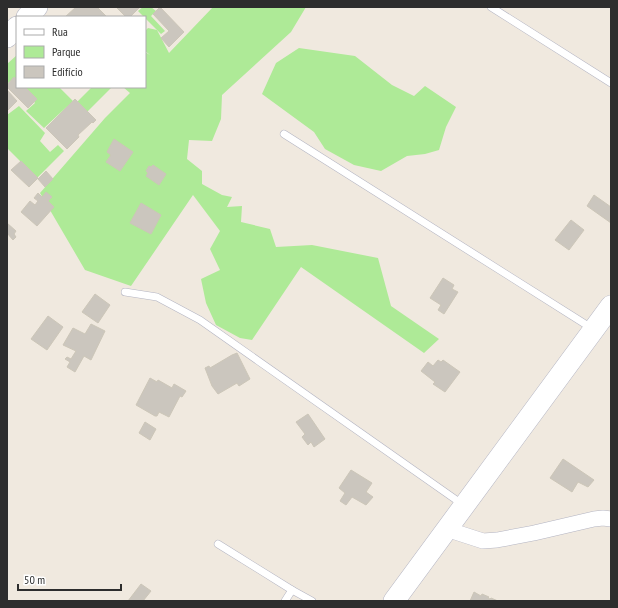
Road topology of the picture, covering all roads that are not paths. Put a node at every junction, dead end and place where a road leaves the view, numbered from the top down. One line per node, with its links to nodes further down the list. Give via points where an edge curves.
1 (18, 7): 4 (street)
2 (37, 7): 5 (street)
3 (491, 7): 8 (lane)
4 (26, 16)
5 (28, 16)
6 (16, 28): 7 (street)
7 (7, 37)
8 (611, 84)
9 (284, 134): 12 (lane)
10 (125, 292): 13 (lane, via 157,297 200,320)
11 (611, 306): 12 (street)
12 (593, 330): 13 (street)
13 (464, 505): 15 (street)
14 (611, 519): 15 (street, via 594,519 534,533 483,541)
15 (446, 529): 20 (street)
16 (218, 544): 17 (lane)
17 (292, 590): 18 (lane); 19 (lane)
18 (285, 601)
19 (312, 601)
20 (394, 601)

